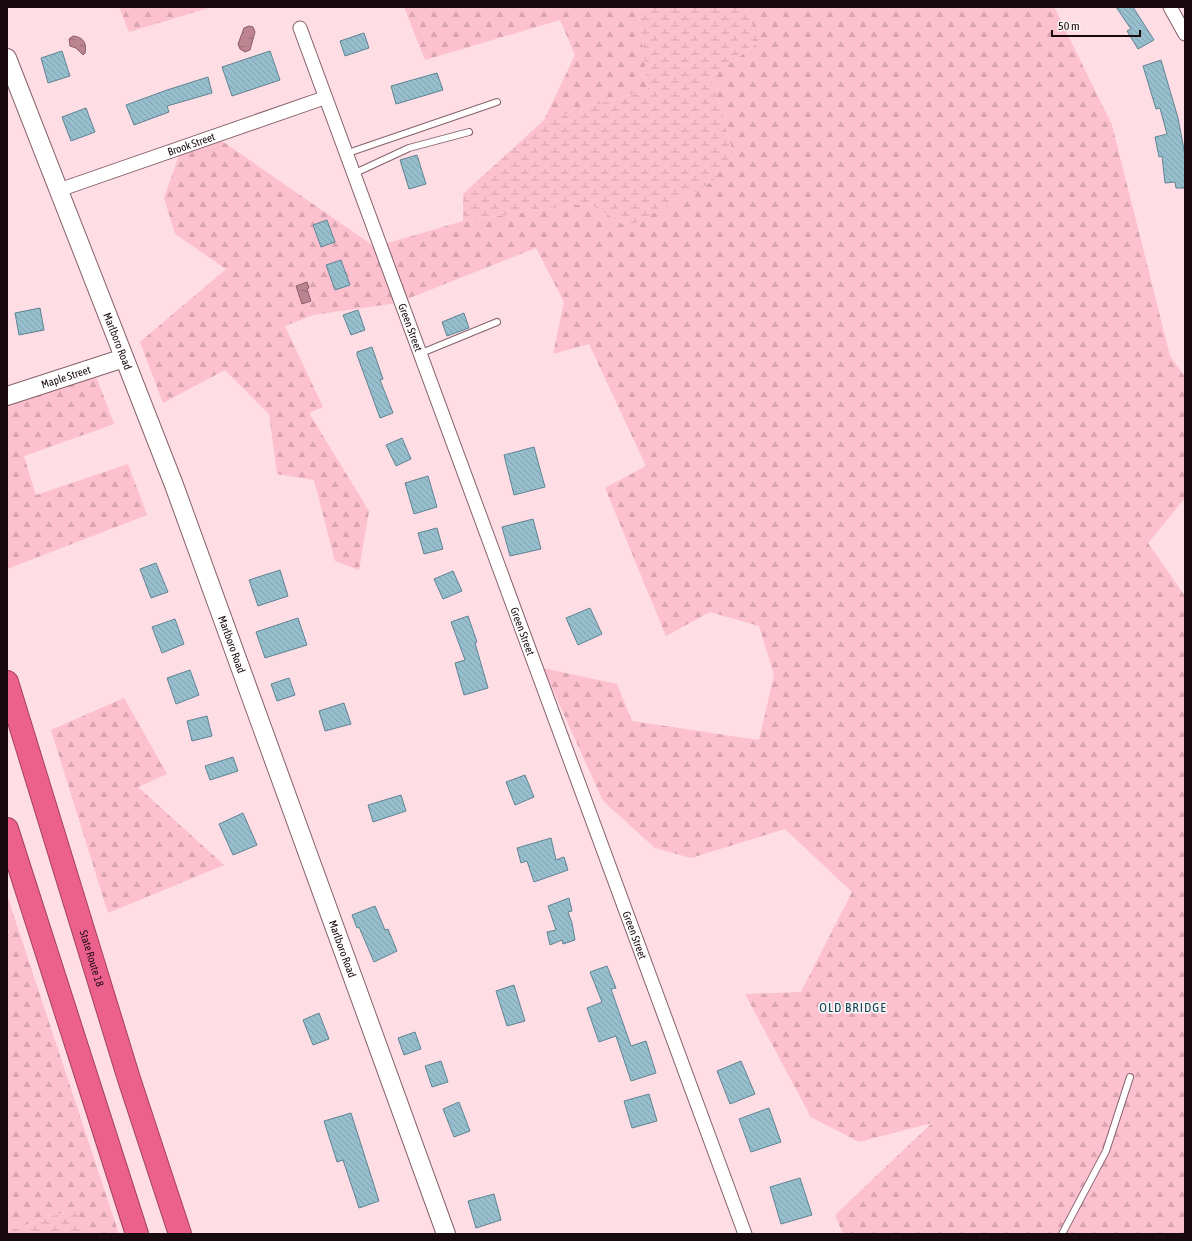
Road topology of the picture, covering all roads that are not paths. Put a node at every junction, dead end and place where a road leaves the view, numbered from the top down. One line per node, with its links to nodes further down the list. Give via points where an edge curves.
1 (1170, 7): 3 (street)
2 (300, 28): 5 (street, Green Street)
3 (1185, 34)
4 (7, 58): 10 (street, Marlboro Road)
5 (324, 98): 8 (street, Green Street); 10 (street, Brook Street)
6 (497, 102): 8 (lane)
7 (469, 132): 9 (lane, via 409,148)
8 (345, 154): 9 (street, Green Street)
9 (353, 174): 12 (street, Green Street)
10 (59, 190): 13 (street, Marlboro Road)
11 (497, 322): 12 (lane)
12 (419, 354): 21 (street, Green Street)
13 (124, 358): 14 (street, Maple Street); 20 (street, Marlboro Road, via 179,498)
14 (7, 396)
15 (7, 682): 19 (highway, State Route 18, via 129,1079)
16 (7, 829): 18 (highway)
17 (1130, 1077): 22 (lane, via 1106,1151)
18 (137, 1234)
19 (180, 1234)
20 (446, 1234)
21 (745, 1234)
22 (1062, 1234)

